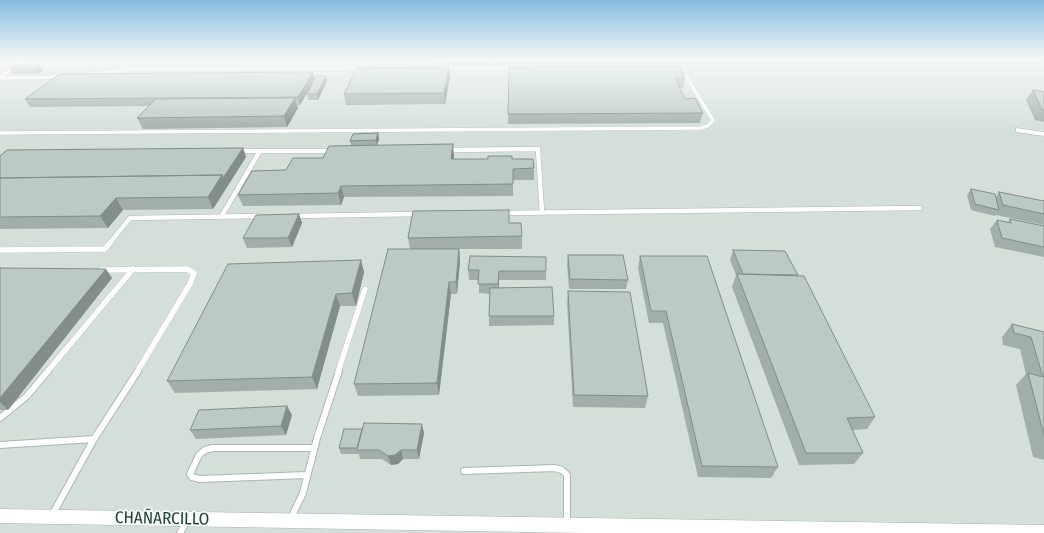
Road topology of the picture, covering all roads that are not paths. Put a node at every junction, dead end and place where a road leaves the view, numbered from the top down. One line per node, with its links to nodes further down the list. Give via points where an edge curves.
1 (691, 85): 3 (lane, via 713,120 708,126)
2 (1019, 130): 4 (street)
3 (0, 133)
4 (1044, 134)
5 (443, 150): 11 (lane, via 538,149)
6 (260, 151): 7 (lane); 8 (lane); 15 (lane)
7 (340, 151)
8 (237, 152)
9 (920, 208): 11 (lane)
10 (495, 213): 11 (lane)
11 (542, 213)
12 (424, 214): 14 (lane)
13 (268, 216): 15 (lane)
14 (284, 216)
15 (221, 217): 16 (lane, via 130,218 105,249)
16 (0, 250)
17 (133, 269): 18 (lane); 20 (lane, via 27,396); 21 (lane, via 188,269 194,273 149,354)
18 (94, 270)
19 (364, 289): 23 (lane)
20 (0, 418)
21 (94, 439): 22 (lane); 27 (lane)
22 (0, 444)
23 (314, 448): 25 (lane); 25 (lane, via 213,448 205,450 199,456 190,474 200,479)
24 (464, 471): 30 (lane, via 555,468 562,470 567,475)
25 (307, 475): 29 (lane, via 303,493)
26 (0, 516): 27 (street, CHAÑARCILLO)
27 (51, 517): 28 (street, CHAÑARCILLO)
28 (188, 519): 29 (street, CHAÑARCILLO); 35 (lane)
29 (290, 520): 31 (street, CHAÑARCILLO)
30 (567, 525): 31 (street, CHAÑARCILLO); 32 (street, CHAÑARCILLO)
31 (365, 527)
32 (610, 529): 33 (street, CHAÑARCILLO)
33 (700, 530): 34 (street, CHAÑARCILLO)
34 (842, 531): 36 (street, CHAÑARCILLO)
35 (180, 533)
36 (1036, 533)

